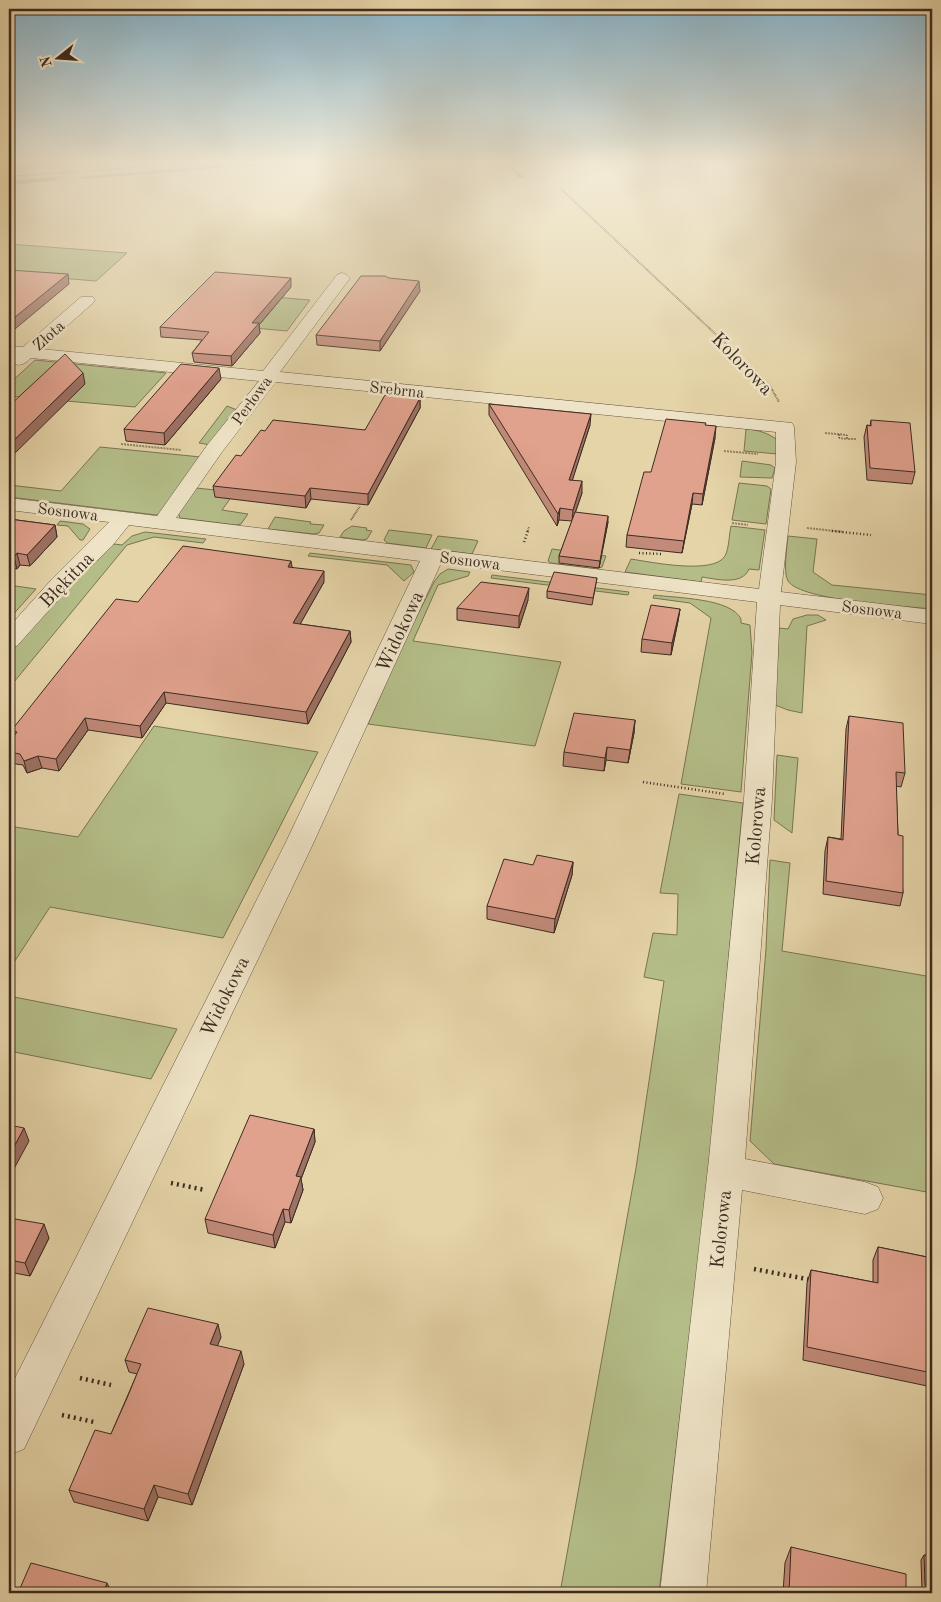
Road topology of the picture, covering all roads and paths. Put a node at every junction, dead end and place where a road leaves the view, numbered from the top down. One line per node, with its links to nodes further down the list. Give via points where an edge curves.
1 (612, 237): 8 (path, Kolorowa, via 770,386 779,402)
2 (342, 278): 7 (street, Perłowa)
3 (87, 300): 5 (street, Złota)
4 (9, 351): 5 (street, Srebrna)
5 (27, 353): 6 (street, Złota); 7 (street, Srebrna)
6 (9, 370)
7 (270, 376): 8 (street, Srebrna); 12 (street, Perłowa)
8 (785, 427): 16 (street, Kolorowa, via 786,462)
9 (825, 433): 10 (path)
10 (856, 439)
11 (121, 444): 12 (path)
12 (212, 452): 15 (street, Perłowa)
13 (9, 504): 14 (street, Sosnowa)
14 (124, 518): 15 (street, Sosnowa); 21 (street, Błękitna)
15 (162, 523): 18 (street, Sosnowa)
16 (776, 525): 17 (path); 19 (street, Kolorowa)
17 (871, 535)
18 (433, 556): 19 (street, Sosnowa); 28 (street, Widokowa, via 298,846)
19 (769, 597): 20 (street, Sosnowa); 23 (street, Kolorowa)
20 (932, 617)
21 (9, 641)
22 (643, 782): 23 (path)
23 (758, 799): 24 (street, Kolorowa)
24 (725, 1171): 25 (street); 26 (street, Kolorowa)
25 (865, 1198)
26 (717, 1261): 27 (path); 29 (street, Kolorowa)
27 (818, 1281)
28 (9, 1434)
29 (683, 1593)

